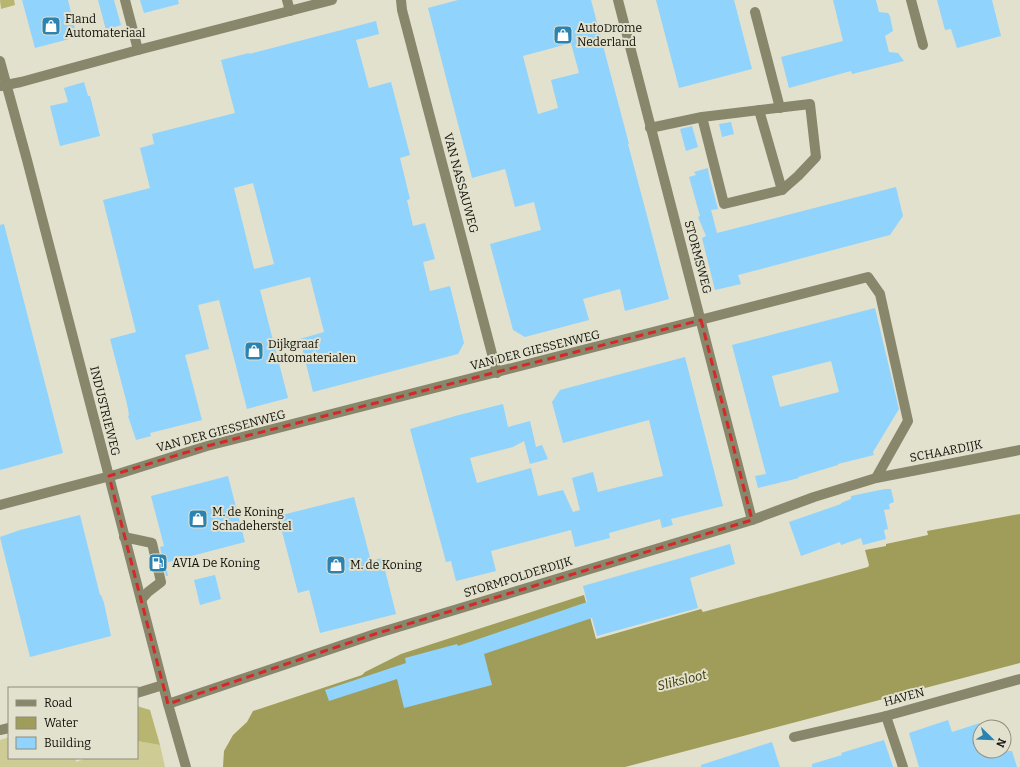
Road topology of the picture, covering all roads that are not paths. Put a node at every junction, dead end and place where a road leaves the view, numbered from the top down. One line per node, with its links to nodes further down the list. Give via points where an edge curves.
1 (125, 0): 10 (street)
2 (287, 0): 7 (street)
3 (332, 0): 7 (street)
4 (401, 0): 19 (street, VAN NASSAUWEG)
5 (618, 0): 16 (street, STORMSWEG)
6 (911, 0): 9 (street)
7 (290, 11): 10 (street)
8 (755, 12): 13 (street)
9 (923, 45)
10 (138, 50): 12 (street)
11 (0, 61): 12 (street, INDUSTRIEWEG)
12 (3, 86): 21 (street, INDUSTRIEWEG, via 27,160)
13 (780, 108): 14 (street); 17 (street, via 810,104 816,157)
14 (759, 110): 15 (street); 17 (street)
15 (702, 117): 16 (street); 17 (street, via 724,204)
16 (650, 128): 18 (street, STORMSWEG)
17 (782, 190)
18 (701, 320): 19 (street, VAN DER GIESSENWEG); 22 (street, VAN DER GIESSENWEG, via 868,277 880,294 908,421); 24 (street, STORMSWEG)
19 (497, 373): 21 (street, VAN DER GIESSENWEG, via 207,446)
20 (1020, 450): 22 (street, SCHAARDIJK)
21 (108, 476): 23 (street, VAN DER GIESSENWEG); 25 (street, INDUSTRIEWEG)
22 (876, 478): 24 (street, STORMPOLDERDIJK)
23 (0, 505)
24 (752, 520): 30 (street, STORMPOLDERDIJK, via 375,634)
25 (124, 537): 26 (street, INDUSTRIEWEG); 26 (street, via 152,543 161,582)
26 (141, 600): 28 (street, INDUSTRIEWEG)
27 (1020, 679): 31 (street, HAVEN)
28 (163, 685): 29 (street); 30 (street, INDUSTRIEWEG)
29 (138, 693)
30 (168, 704): 33 (street, INDUSTRIEWEG)
31 (886, 716): 32 (street, HAVEN); 34 (street)
32 (794, 737)
33 (186, 767)
34 (903, 767)

